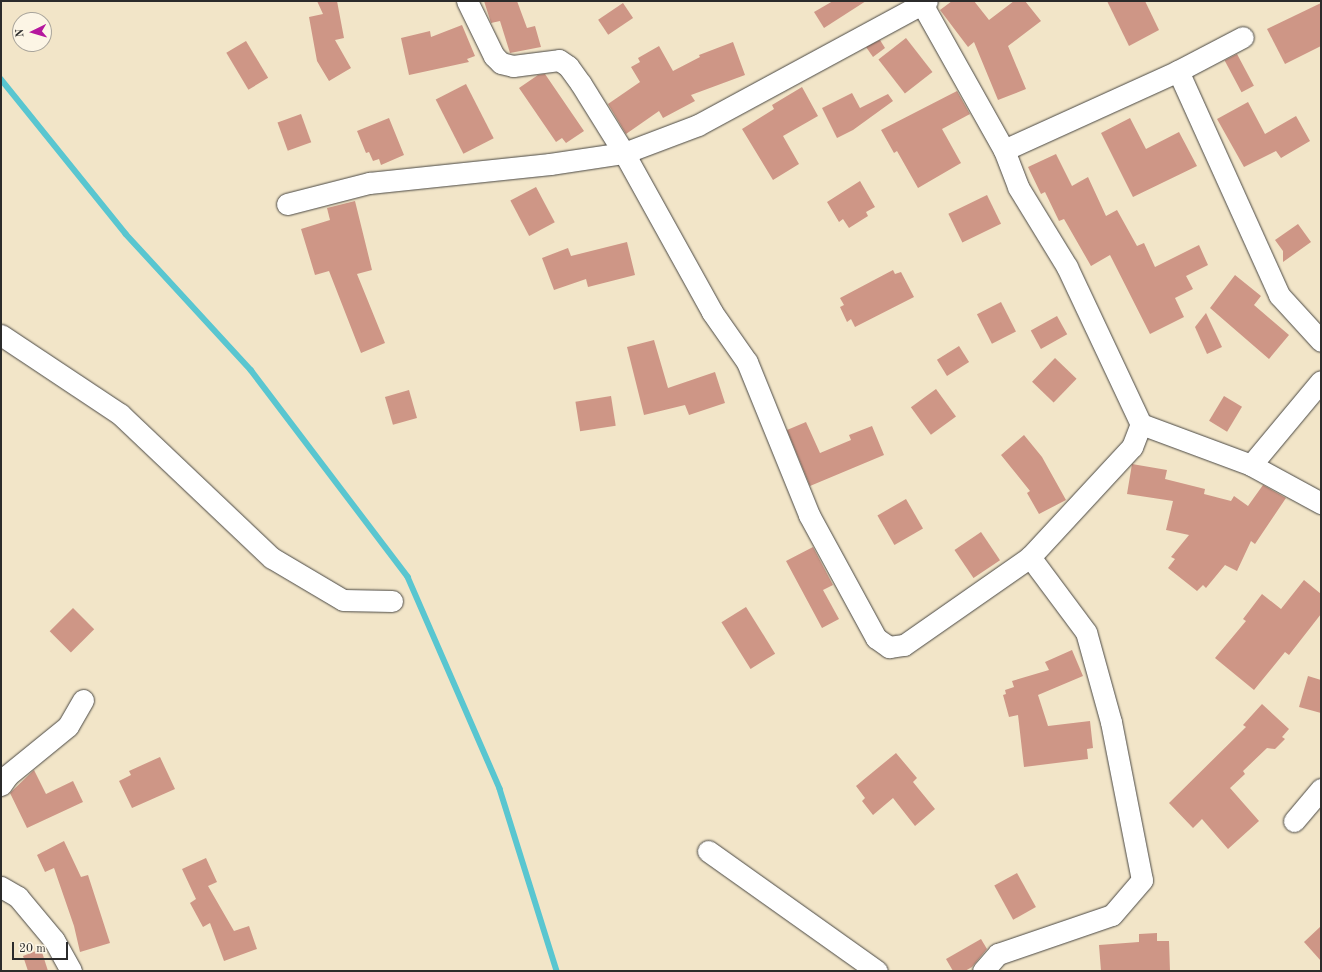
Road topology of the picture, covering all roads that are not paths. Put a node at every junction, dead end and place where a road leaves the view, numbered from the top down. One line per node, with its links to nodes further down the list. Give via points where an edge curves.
1 (467, 1): 6 (street, via 494,56 501,63 513,66 559,60 568,66)
2 (925, 2): 5 (street); 6 (street, via 698,125)
3 (1243, 37): 4 (street)
4 (1178, 71): 5 (street); 9 (street, via 1279,295)
5 (1004, 150): 11 (street, via 1018,187 1066,267)
6 (624, 153): 7 (street, via 542,165 369,183); 14 (street, via 712,312 747,362 809,514 876,638 889,647 904,645)
7 (287, 204)
8 (1, 335): 15 (street, via 120,414 272,558 343,600)
9 (1321, 341)
10 (1321, 381): 12 (street)
11 (1141, 424): 12 (street); 14 (street, via 1132,447)
12 (1251, 465): 13 (street)
13 (1321, 503)
14 (1030, 558): 24 (street, via 1086,632 1111,722 1142,880 1112,915 998,954)
15 (392, 601)
16 (83, 700): 17 (street, via 68,726 8,776)
17 (1, 786)
18 (1321, 789): 19 (street)
19 (1294, 821)
20 (708, 851): 23 (street)
21 (1, 887): 22 (street, via 18,897 50,935)
22 (71, 971)
23 (877, 971)
24 (983, 971)

